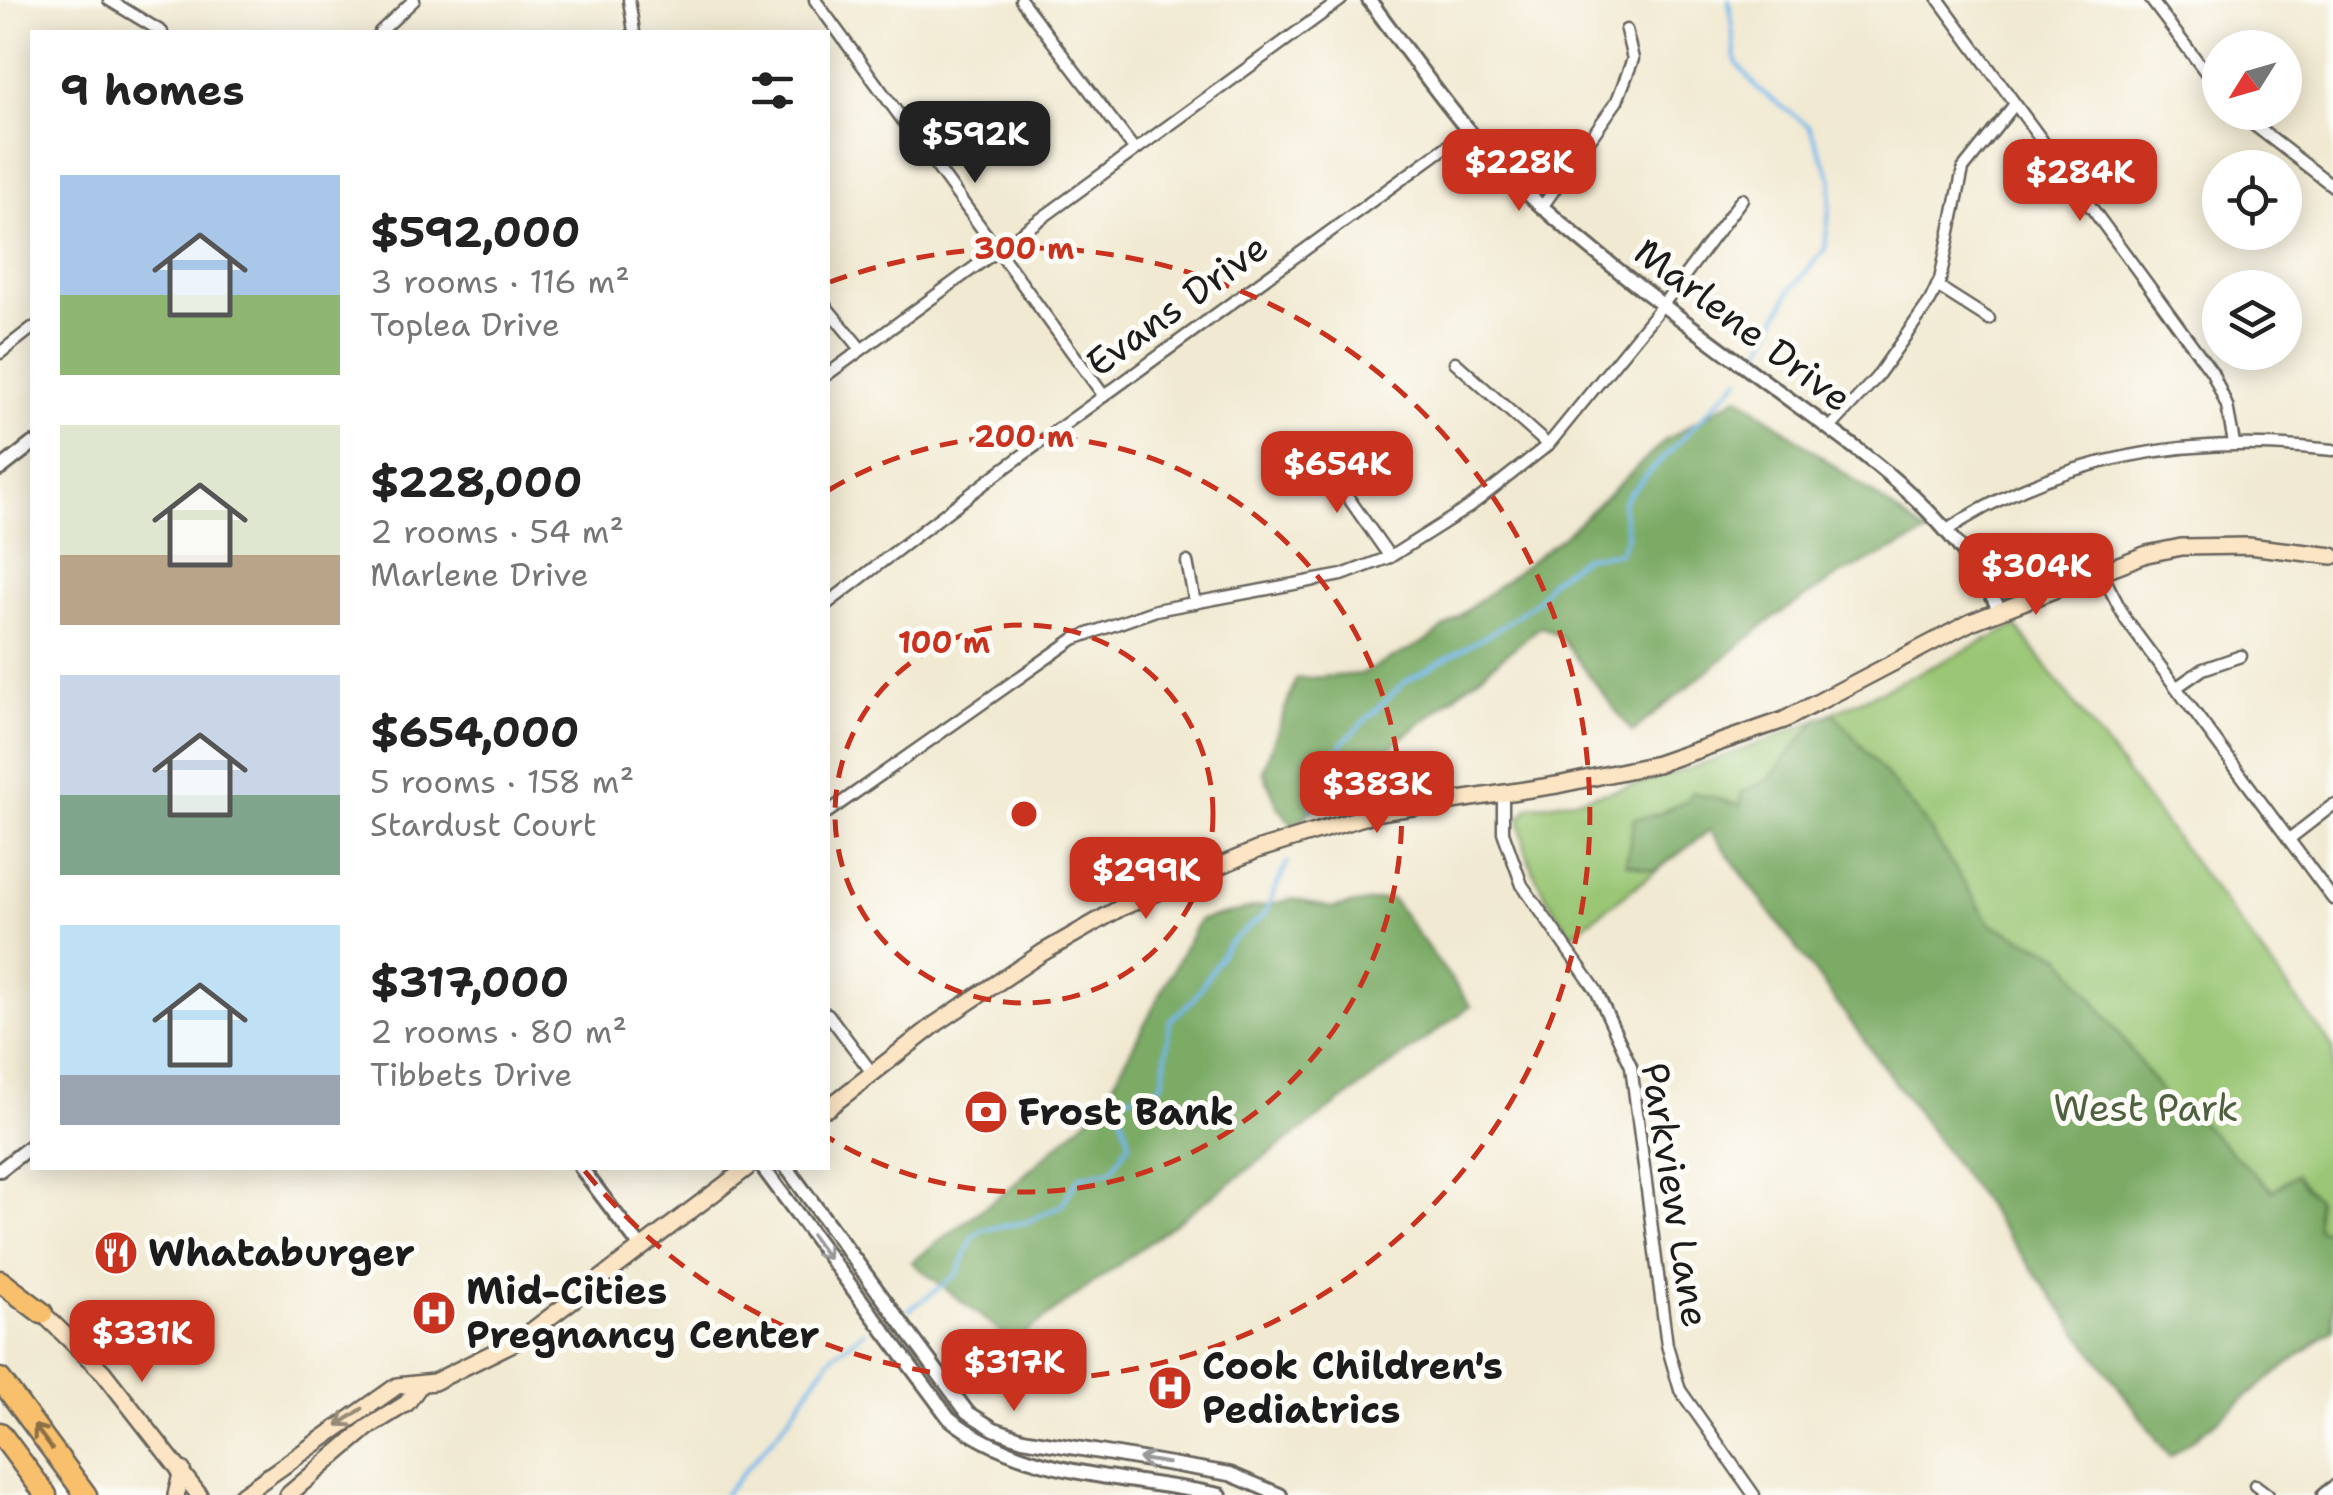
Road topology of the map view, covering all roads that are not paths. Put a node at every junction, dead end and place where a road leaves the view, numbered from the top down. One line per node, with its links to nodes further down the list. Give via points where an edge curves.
1 (109, 0): 10 (street)
2 (414, 0): 11 (street)
3 (629, 0): 12 (street)
4 (815, 0): 22 (street)
5 (1340, 0): 18 (street)
6 (1369, 0): 17 (street, Marlene Drive)
7 (1940, 0): 15 (street)
8 (2151, 0): 14 (street)
9 (1025, 2): 18 (street)
10 (159, 30)
11 (382, 30)
12 (634, 30)
13 (1626, 30): 21 (street, via 1633,59 1616,101)
14 (2202, 68)
15 (2015, 104): 23 (street, via 1963,169); 34 (street, via 2212,372)
16 (2260, 130): 19 (street)
17 (1468, 131): 21 (street, Marlene Drive); 32 (street, Evans Drive)
18 (1134, 149): 22 (street)
19 (2333, 186)
20 (1742, 199): 24 (street)
21 (1542, 207): 24 (street, Marlene Drive)
22 (997, 249): 28 (street); 32 (street)
23 (1937, 286): 26 (street); 33 (street, via 1876,378)
24 (1664, 304): 33 (street, Marlene Drive); 35 (street)
25 (830, 311): 28 (street)
26 (1988, 319)
27 (30, 330): 29 (street)
28 (860, 349): 31 (street)
29 (0, 353)
30 (1455, 362): 35 (street)
31 (830, 372)
32 (1104, 396): 45 (street, Evans Drive)
33 (1829, 429): 40 (street, Marlene Drive, via 1897,480)
34 (2234, 442): 37 (street); 40 (street, via 2063,471 1993,500)
35 (1548, 445): 42 (street)
36 (30, 446): 39 (street)
37 (2333, 450)
38 (1316, 452): 42 (street)
39 (0, 469)
40 (1947, 530): 47 (street, Marlene Drive, via 1980,570)
41 (2333, 556): 44 (main road, via 2181,547)
42 (1390, 557): 46 (street, via 1342,574)
43 (1187, 562): 46 (street)
44 (2099, 568): 47 (main road); 49 (street, via 2121,612)
45 (830, 602)
46 (1195, 602): 52 (street, via 1074,638)
47 (1999, 609): 50 (main road, via 1749,733 1658,764)
48 (2241, 656): 49 (street)
49 (2177, 687): 53 (street)
50 (1503, 791): 56 (main road, via 1327,826 1120,908 937,1023); 87 (street, Parkview Lane, via 1503,832 1522,885 1596,990 1631,1066 1667,1345 1680,1390)
51 (2333, 806): 53 (street)
52 (830, 811)
53 (2289, 839): 54 (street)
54 (2333, 899)
55 (830, 1017): 56 (street)
56 (874, 1074): 57 (main road)
57 (830, 1107)
58 (30, 1147): 59 (street)
59 (0, 1170)
60 (583, 1170): 64 (street)
61 (743, 1170): 64 (main road)
62 (764, 1170): 71 (street, one-way to 71)
63 (789, 1170): 69 (street)
64 (640, 1246): 70 (main road, via 521,1339)
65 (0, 1270): 67 (main road)
66 (0, 1281): 67 (highway)
67 (42, 1312): 75 (main road, via 103,1372)
68 (0, 1379): 81 (highway, one-way to 68)
69 (944, 1384): 71 (street); 73 (street, via 967,1412 994,1430)
70 (420, 1385): 84 (main road, one-way to 84, via 396,1386); 85 (main road, via 407,1403)
71 (931, 1395): 74 (street, via 972,1437)
72 (0, 1434): 80 (highway)
73 (1050, 1444): 74 (street); 76 (street, one-way to 73)
74 (1047, 1464): 79 (street)
75 (182, 1470): 82 (main road); 83 (main road)
76 (1213, 1471): 79 (street); 86 (street)
77 (2255, 1484): 88 (street)
78 (2333, 1488): 89 (street)
79 (1215, 1494)
80 (46, 1495)
81 (86, 1495)
82 (176, 1495)
83 (199, 1495)
84 (242, 1495)
85 (288, 1495)
86 (1280, 1495)
87 (1754, 1495)
88 (2268, 1495)
89 (2324, 1495)

